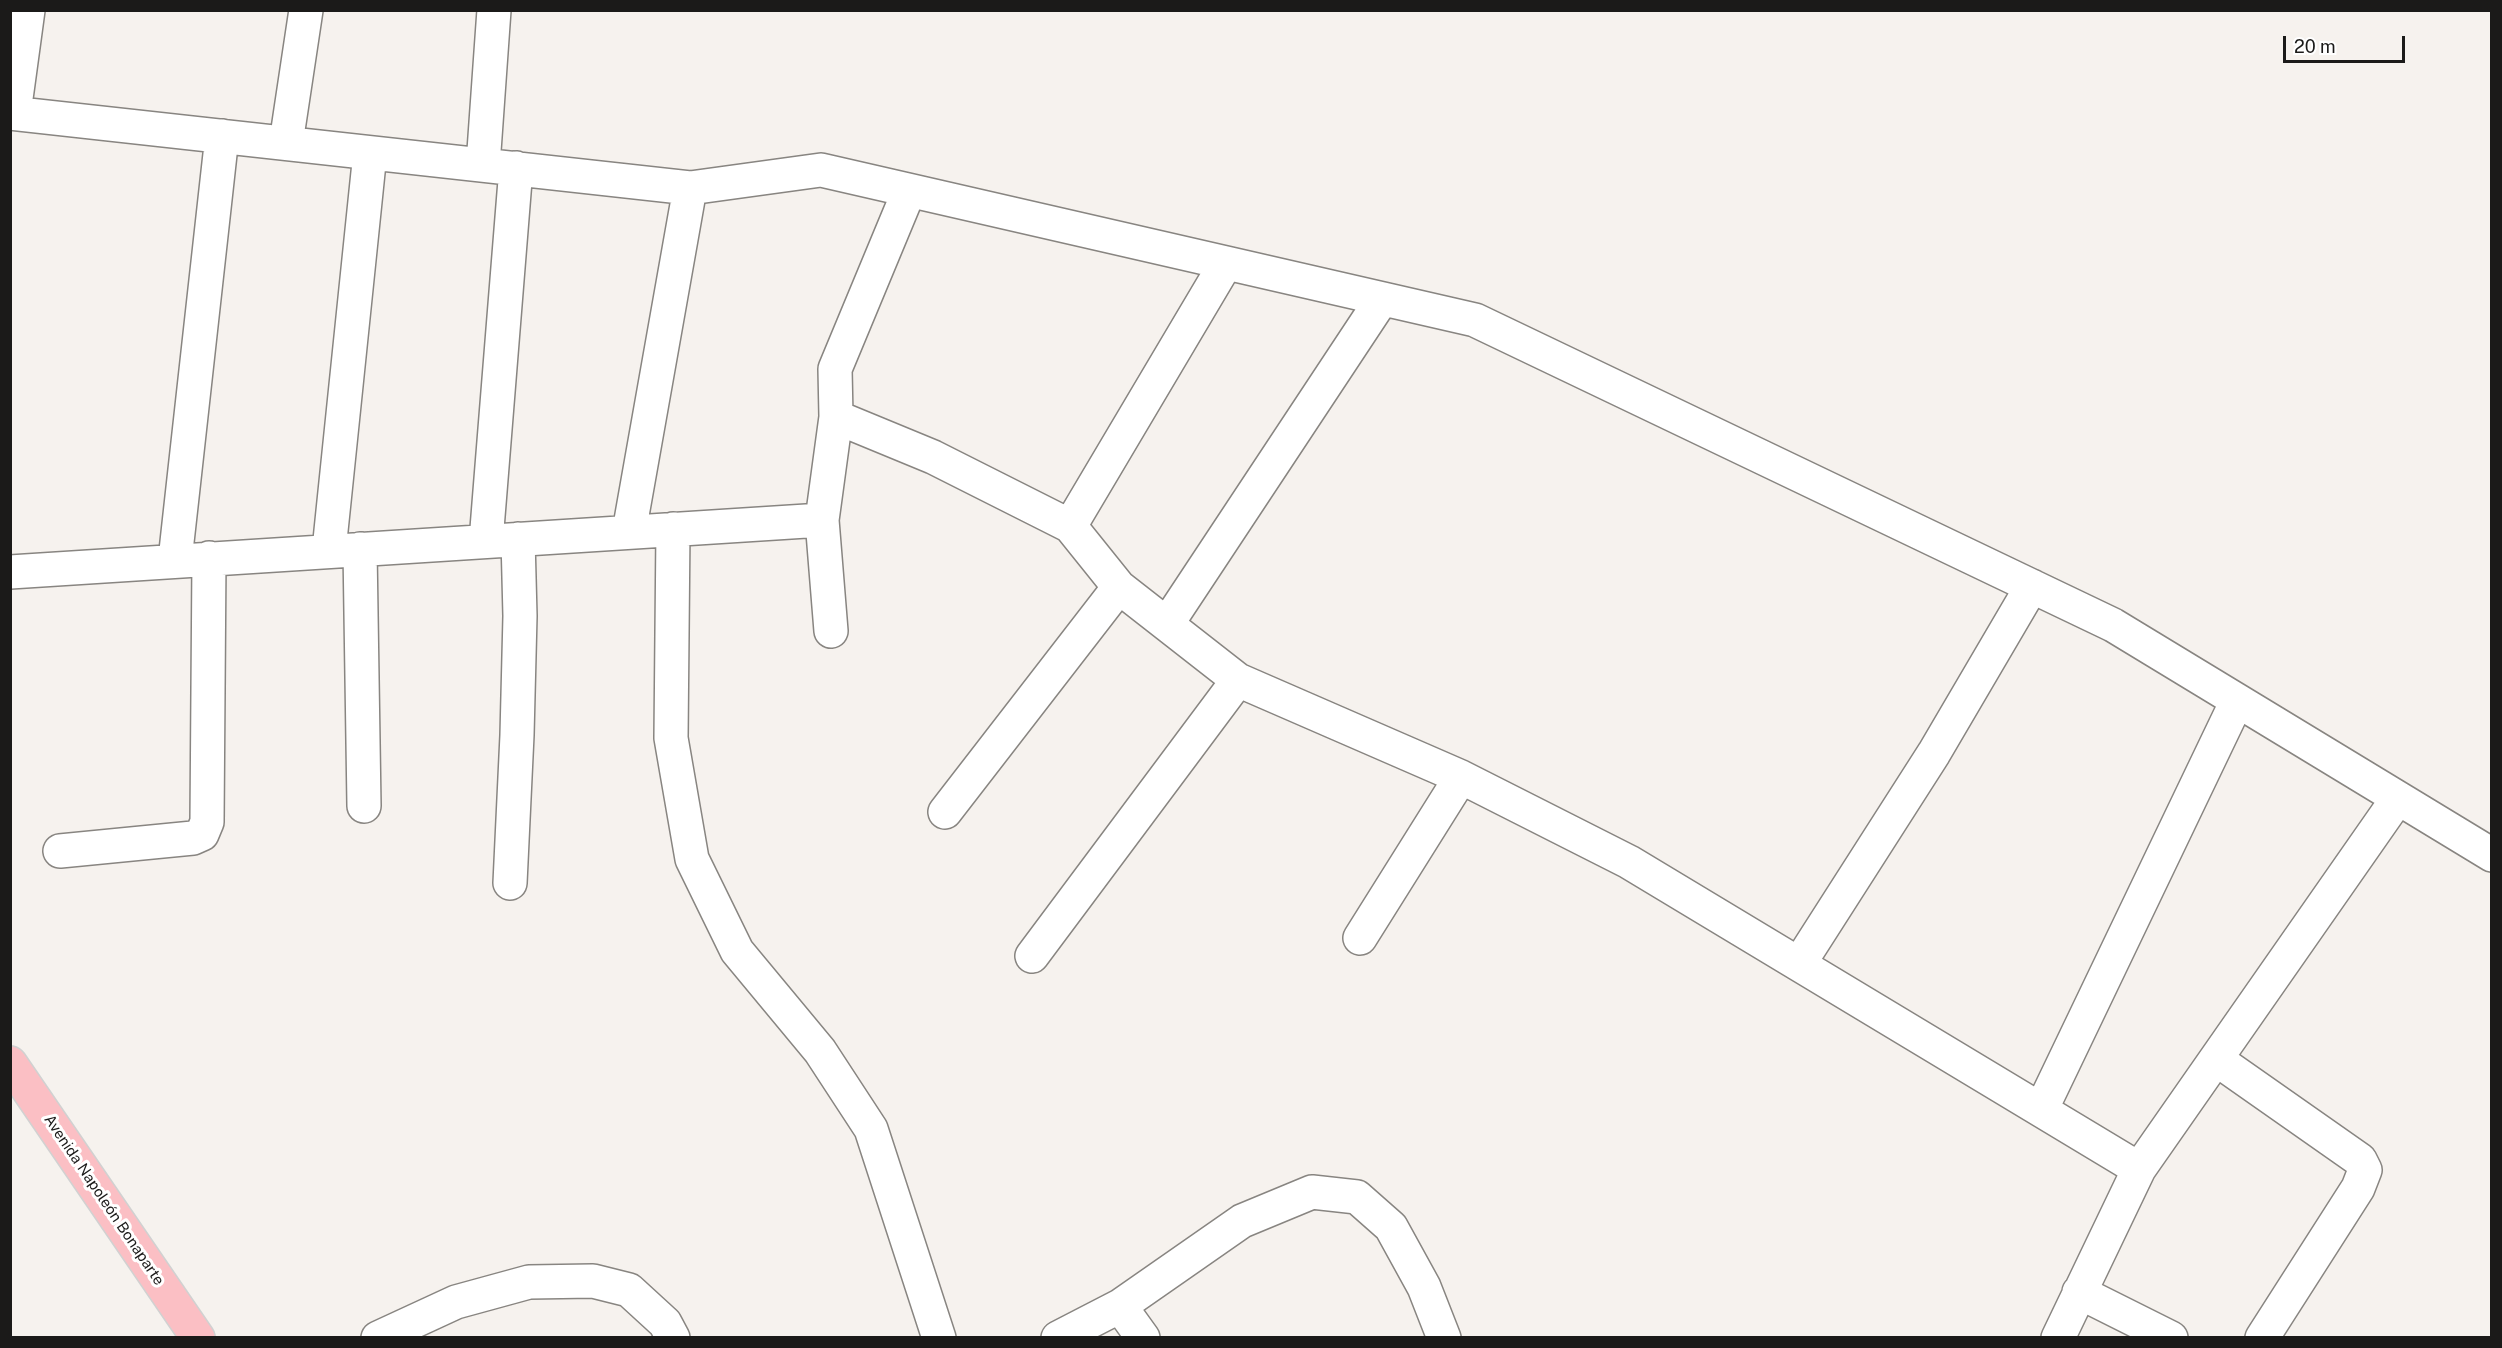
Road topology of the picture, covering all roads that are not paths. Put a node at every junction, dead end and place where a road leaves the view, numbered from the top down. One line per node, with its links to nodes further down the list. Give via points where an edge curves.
1 (28, 10): 4 (street)
2 (306, 10): 6 (street)
3 (494, 10): 8 (street)
4 (12, 113): 5 (street)
5 (222, 136): 6 (street); 22 (street)
6 (286, 143): 7 (street)
7 (370, 153): 8 (street); 20 (street)
8 (483, 165): 9 (street)
9 (516, 168): 10 (street); 19 (street)
10 (690, 188): 11 (street, via 821,170); 18 (street)
11 (909, 190): 12 (street); 14 (street, via 835,369)
12 (1226, 263): 13 (street); 16 (street)
13 (1382, 299): 24 (street, via 1475,320); 26 (street)
14 (836, 417): 15 (street); 16 (street, via 933,457)
15 (822, 520): 17 (street); 27 (street)
16 (1070, 526): 25 (street)
17 (673, 529): 18 (street); 49 (street, via 671,738 692,859 737,951 820,1051 871,1129)
18 (629, 532): 19 (street)
19 (502, 540): 20 (street); 36 (street, via 520,615)
20 (345, 549): 21 (street); 32 (street)
21 (209, 558): 22 (street); 34 (street, via 207,822 202,834)
22 (175, 560): 23 (street)
23 (10, 572)
24 (2032, 586): 29 (street, via 2113,625); 39 (street, via 1934,753)
25 (1119, 587): 26 (street); 33 (street)
26 (1167, 624): 28 (street)
27 (831, 631)
28 (1238, 680): 30 (street); 38 (street)
29 (2237, 701): 31 (street); 42 (street)
30 (1461, 777): 37 (street); 39 (street, via 1629,862)
31 (2398, 798): 35 (street); 40 (street)
32 (364, 806)
33 (945, 812)
34 (60, 850)
35 (2492, 855)
36 (510, 883)
37 (1360, 938)
38 (1032, 956)
39 (1798, 964): 42 (street)
40 (2216, 1059): 43 (street); 55 (street, via 2360,1160 2366,1170)
41 (10, 1063): 46 (main road, Avenida Napoleón Bonaparte)
42 (2041, 1110): 43 (street)
43 (2139, 1169): 44 (street)
44 (2079, 1292): 53 (street); 54 (street)
45 (1120, 1306): 50 (street); 51 (street); 52 (street, via 1242,1221 1312,1192 1357,1197 1391,1227 1424,1287)
46 (198, 1338)
47 (378, 1338): 48 (street, via 456,1302 529,1282 593,1281 629,1290 665,1323)
48 (673, 1338)
49 (939, 1338)
50 (1058, 1338)
51 (1143, 1338)
52 (1444, 1338)
53 (2058, 1338)
54 (2171, 1338)
55 (2262, 1338)

